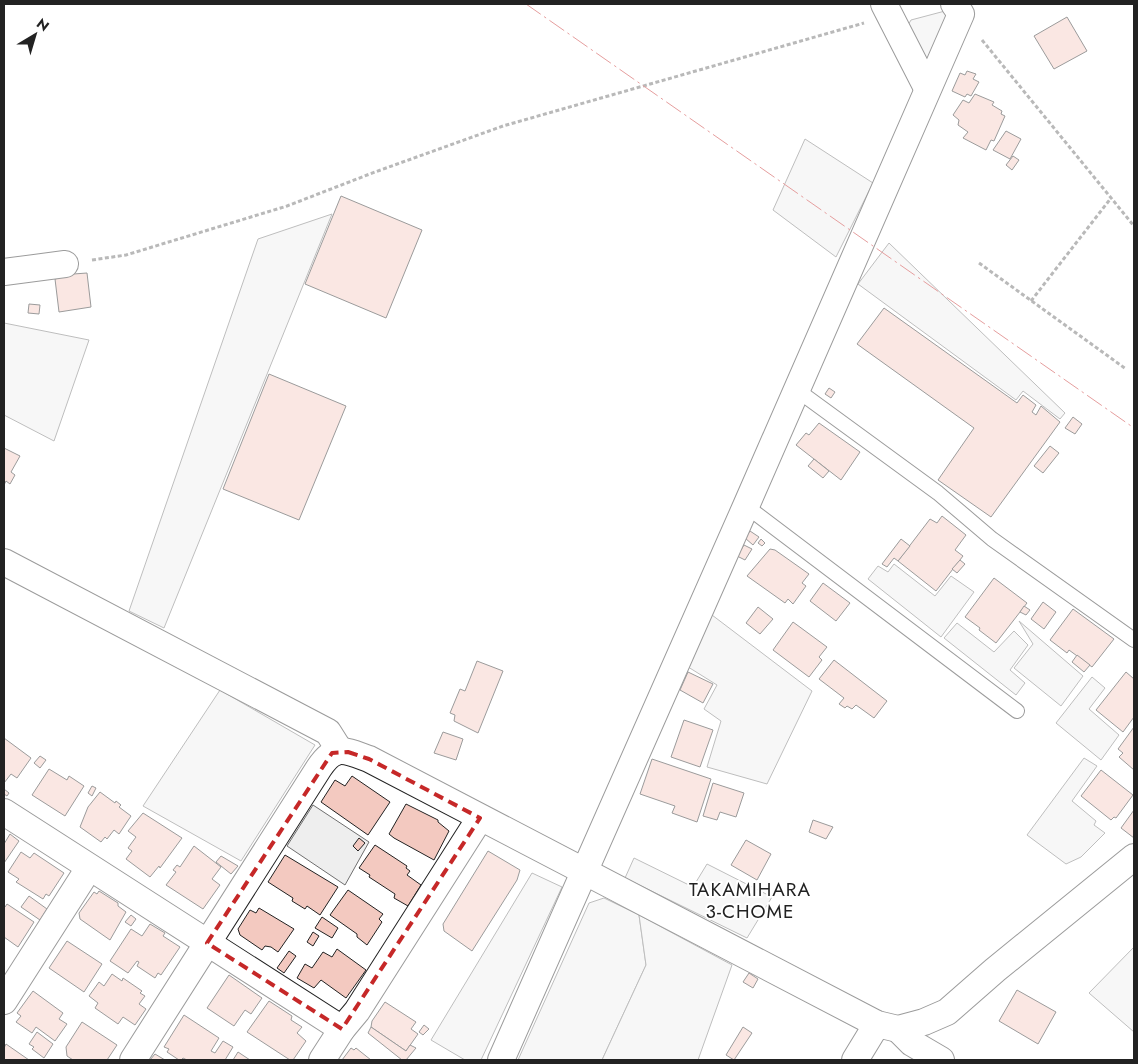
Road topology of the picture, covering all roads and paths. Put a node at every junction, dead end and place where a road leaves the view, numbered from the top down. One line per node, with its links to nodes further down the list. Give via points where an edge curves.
1 (958, 9): 3 (street); 4 (path)
2 (887, 10): 3 (street); 6 (path, via 503,126 287,206 126,256)
3 (927, 88): 11 (street)
4 (1112, 198): 5 (path); 9 (path)
5 (1134, 226)
6 (65, 264): 8 (street)
7 (979, 264): 9 (path)
8 (4, 272)
9 (1031, 301): 10 (path)
10 (1126, 369)
11 (797, 390): 12 (street); 14 (lane, via 938,493 992,539)
12 (746, 506): 15 (lane); 21 (street)
13 (4, 562): 16 (street, via 328,732)
14 (1134, 640)
15 (1017, 711)
16 (340, 751): 18 (street, via 369,759); 22 (street, via 326,757)
17 (4, 812): 20 (street)
18 (480, 818): 21 (street); 25 (street)
19 (1134, 857): 24 (street, via 947,1012 924,1022)
20 (89, 868): 22 (street); 23 (street)
21 (585, 871): 24 (street); 28 (street)
22 (207, 943): 25 (street); 26 (street)
23 (4, 1001)
24 (887, 1026): 29 (street); 30 (street)
25 (342, 1030): 27 (street)
26 (133, 1060)
27 (322, 1060)
28 (501, 1060)
29 (856, 1060)
30 (941, 1060)

